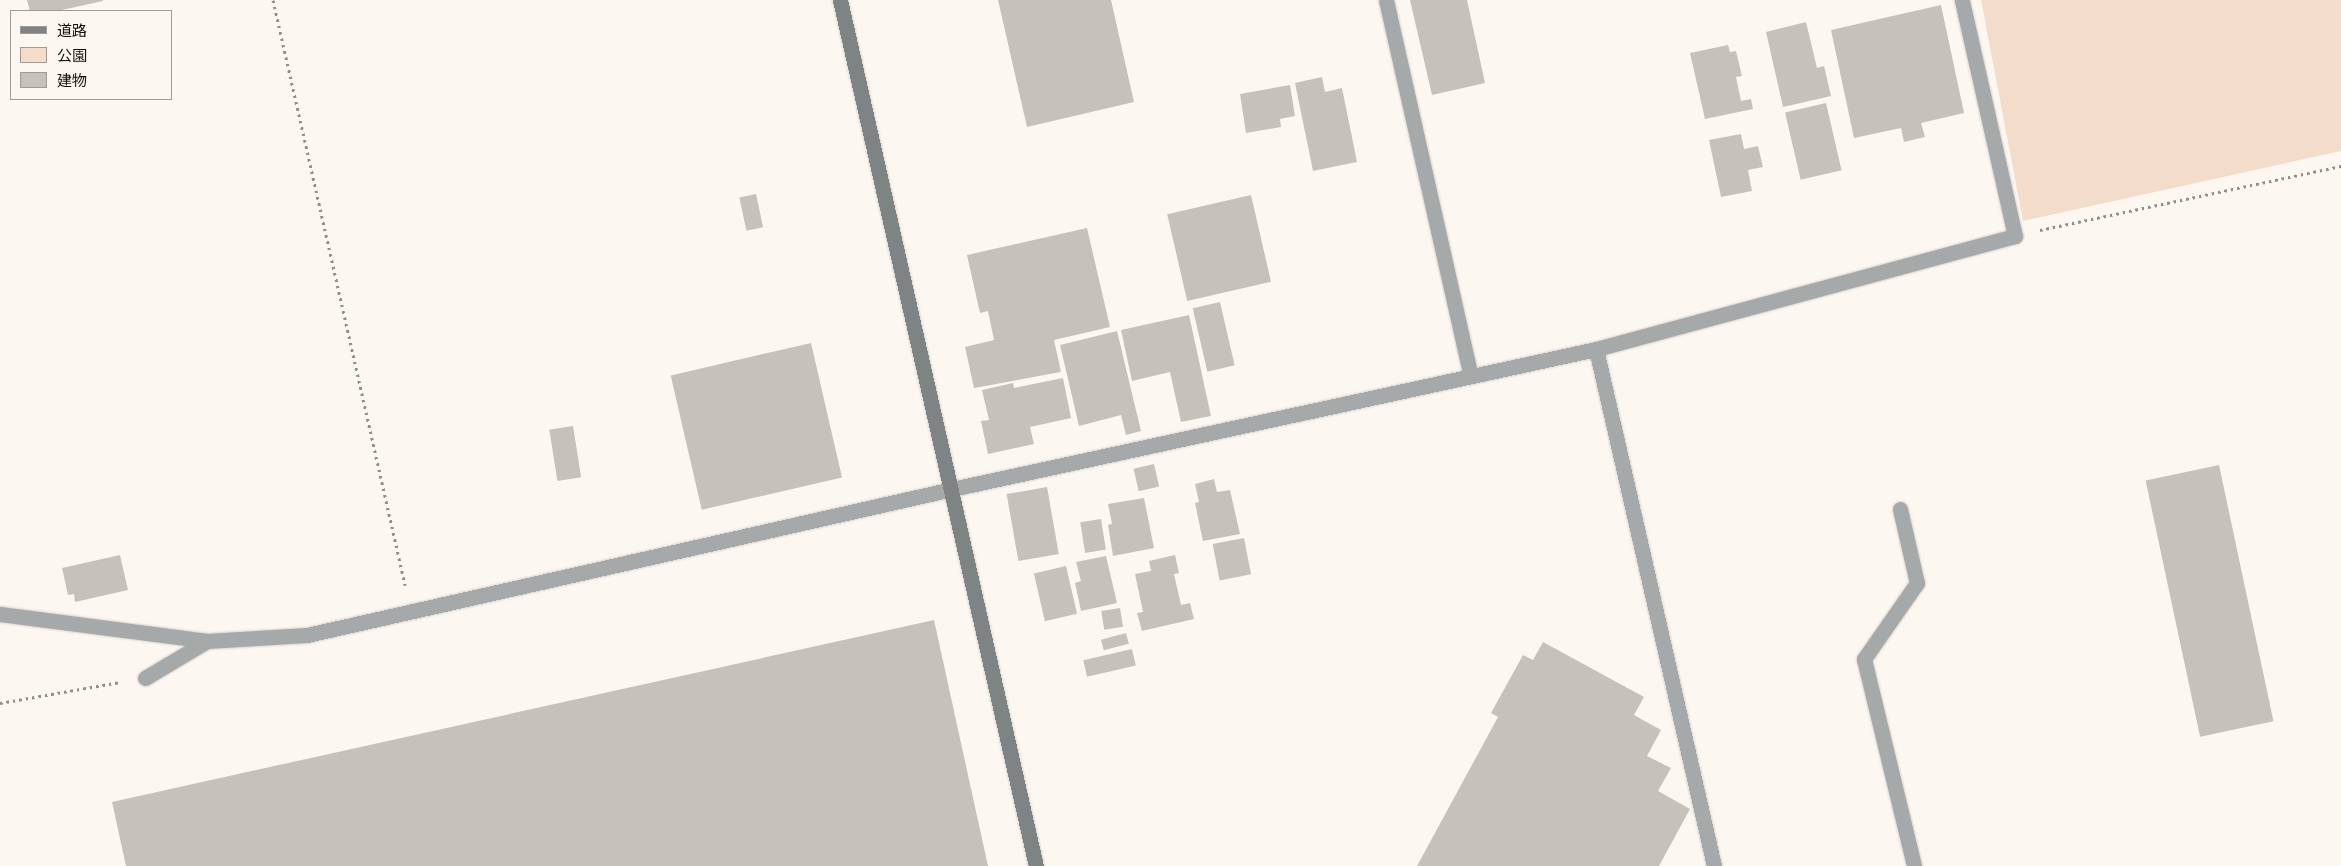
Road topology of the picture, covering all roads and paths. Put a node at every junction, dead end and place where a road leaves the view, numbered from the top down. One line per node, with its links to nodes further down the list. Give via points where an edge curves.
1 (273, 0): 11 (path)
2 (840, 0): 9 (street)
3 (1386, 0): 8 (street)
4 (1962, 0): 6 (street)
5 (2341, 166): 6 (path)
6 (2015, 236): 7 (street)
7 (1596, 349): 8 (street); 17 (street)
8 (1471, 376): 9 (street)
9 (952, 488): 11 (street); 16 (street)
10 (1900, 509): 18 (street, via 1918,583 1864,659)
11 (411, 613): 13 (street, via 307,635)
12 (0, 614): 13 (street)
13 (206, 641): 14 (street)
14 (145, 678): 15 (path)
15 (0, 703)
16 (1036, 866)
17 (1714, 866)
18 (1914, 866)

